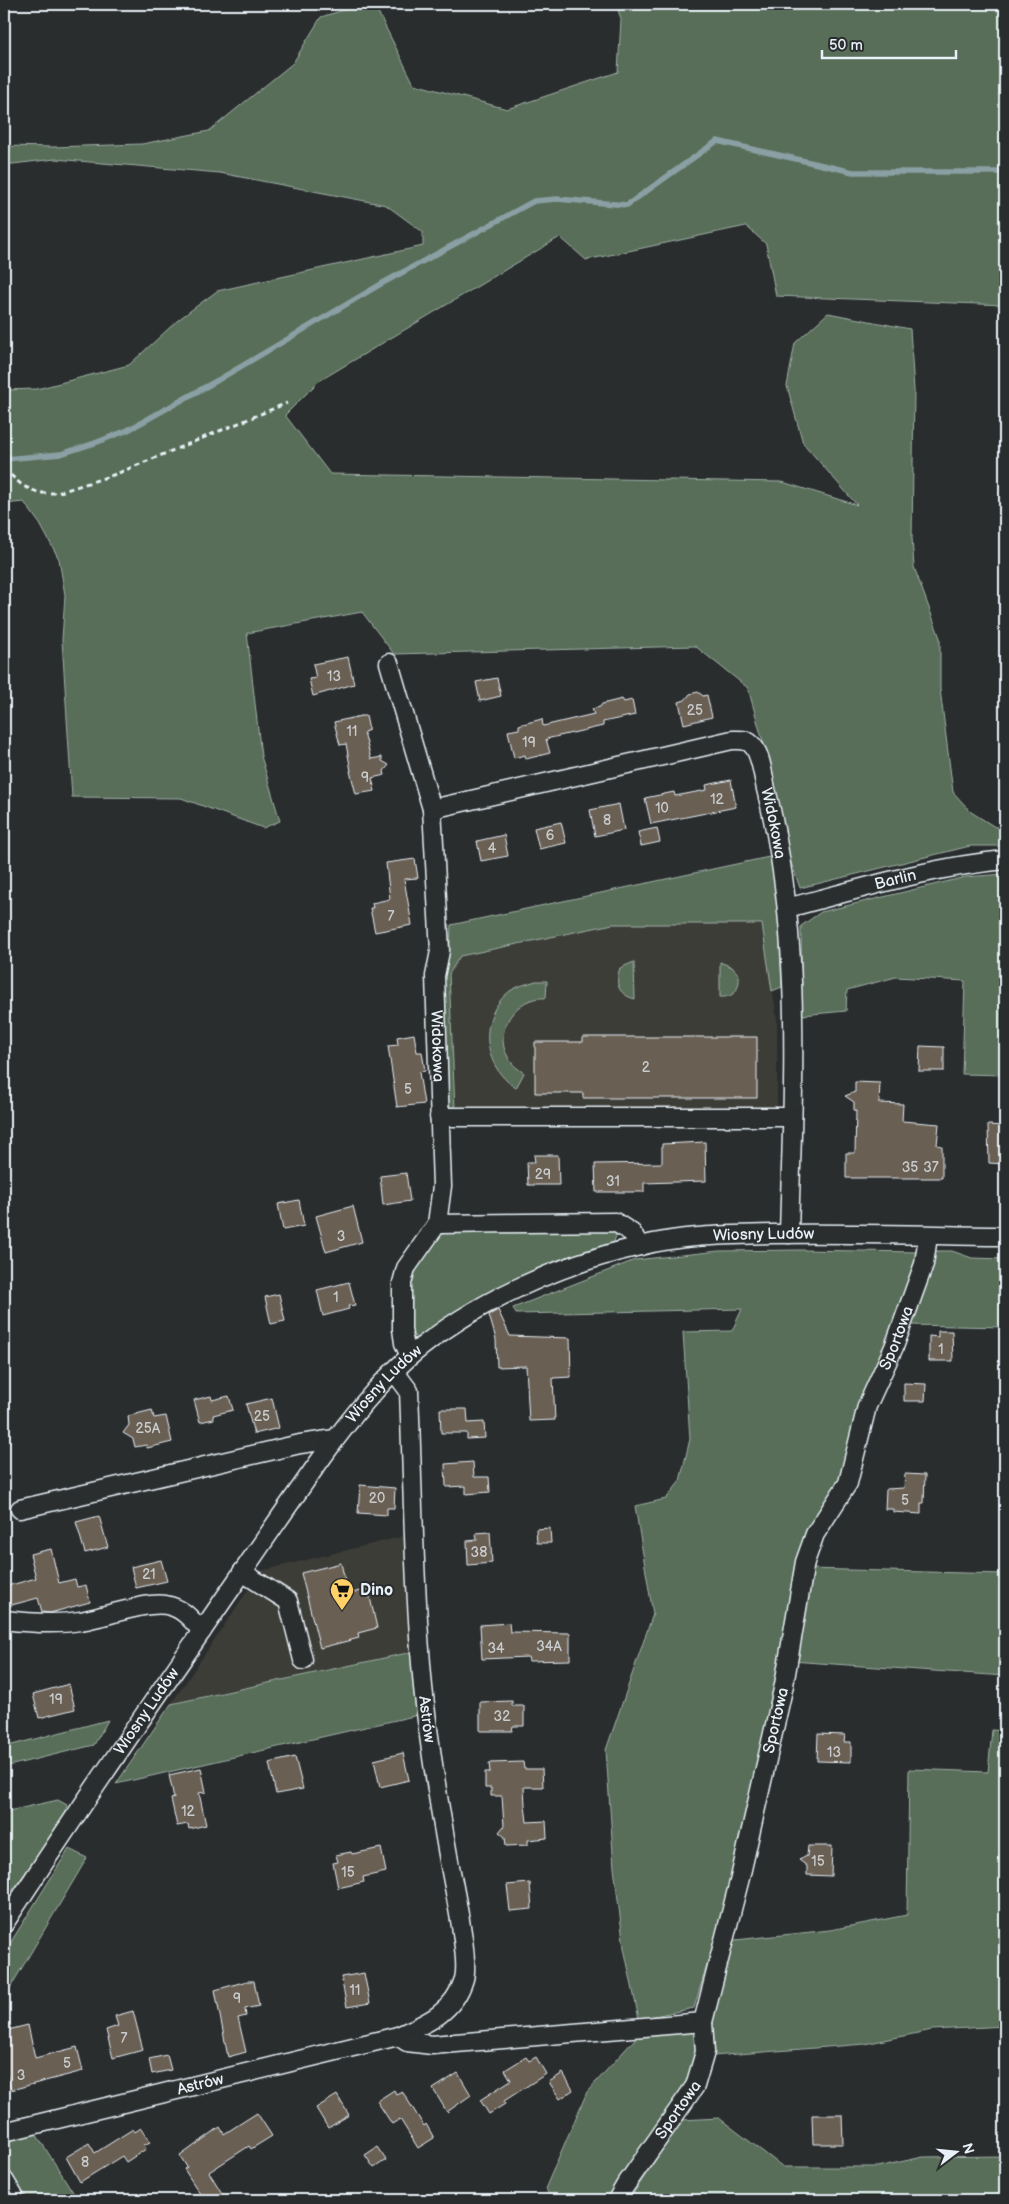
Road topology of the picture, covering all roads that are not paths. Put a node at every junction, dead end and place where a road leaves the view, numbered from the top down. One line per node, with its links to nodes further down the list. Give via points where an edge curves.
1 (390, 662): 2 (street, Widokowa)
2 (432, 809): 4 (street, Widokowa, via 742,739 751,743 757,752 782,860); 5 (street, Widokowa, via 440,951 435,976)
3 (1005, 860): 4 (street, Barlin, via 929,871)
4 (787, 908): 6 (street, Widokowa, via 794,1004)
5 (439, 1117): 6 (street); 7 (street, Widokowa, via 442,1186)
6 (792, 1117): 8 (street, Widokowa)
7 (437, 1224): 11 (street, via 615,1222 632,1233); 12 (street, Widokowa, via 406,1268 402,1283 402,1329)
8 (789, 1234): 9 (street, Wiosny Ludów); 11 (street, Wiosny Ludów, via 702,1236)
9 (928, 1236): 10 (street, Wiosny Ludów); 21 (street, Sportowa, via 924,1264 894,1347 867,1406 848,1482 816,1534 805,1562 784,1685)
10 (1005, 1236)
11 (640, 1246): 12 (street, Wiosny Ludów, via 554,1273 497,1299 467,1315)
12 (410, 1356): 13 (street, Wiosny Ludów)
13 (394, 1371): 14 (street, Wiosny Ludów, via 363,1403); 22 (street, Astrów, via 409,1391 423,1687 439,1806 464,1946 465,1977 456,2000 440,2014)
14 (335, 1440): 15 (street, via 300,1444); 16 (street, Wiosny Ludów)
15 (20, 1509)
16 (242, 1572): 18 (street, Wiosny Ludów); 19 (street, via 288,1601)
17 (4, 1620): 18 (street, via 36,1624 78,1622 165,1604 185,1612)
18 (202, 1631): 20 (street, Wiosny Ludów)
19 (303, 1660)
20 (4, 1924)
21 (703, 2022): 22 (street, via 432,2045 407,2042); 26 (street, Sportowa, via 705,2052 695,2086)
22 (398, 2036): 23 (street, Astrów)
23 (4, 2132)
24 (4, 2180): 25 (street)
25 (16, 2200)
26 (618, 2200)

